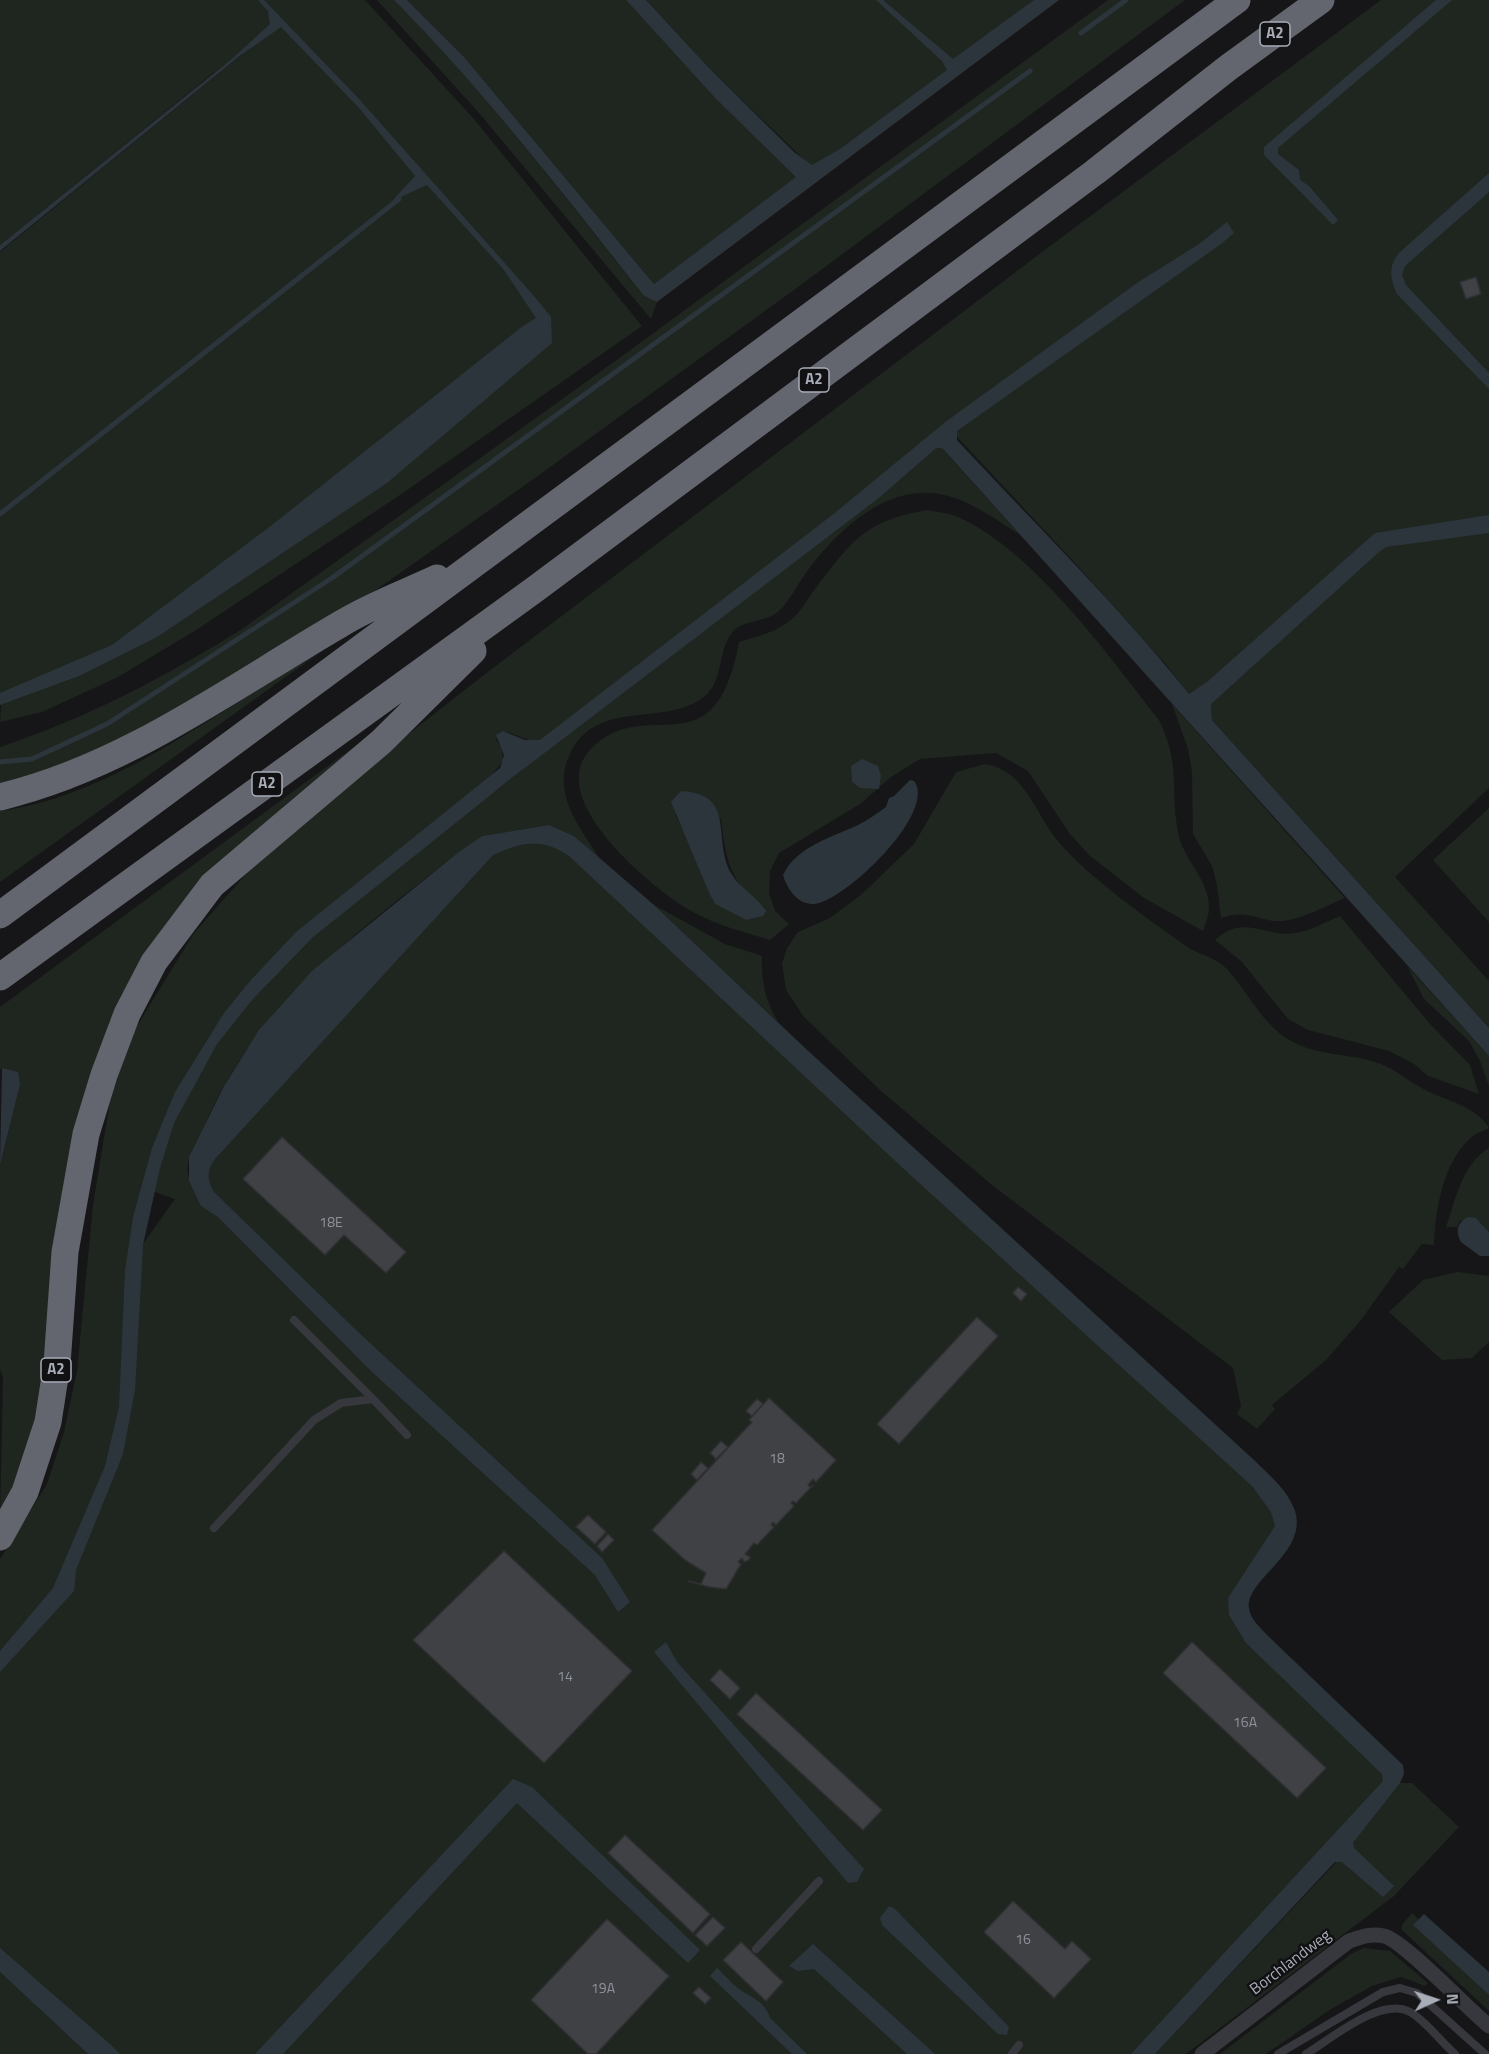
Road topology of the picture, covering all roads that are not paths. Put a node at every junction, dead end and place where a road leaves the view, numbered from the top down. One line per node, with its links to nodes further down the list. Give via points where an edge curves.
1 (1237, 0): 3 (highway)
2 (1321, 0): 4 (highway, A2)
3 (493, 552): 5 (highway, via 340,623 241,686 124,752 44,787); 6 (highway)
4 (534, 591): 7 (highway, A2); 12 (highway, A2, via 381,742 212,885 154,962 127,1014 86,1134 65,1252 57,1364 48,1422 25,1492)
5 (0, 797)
6 (0, 915)
7 (0, 977)
8 (294, 1320): 9 (lane)
9 (373, 1399): 10 (lane); 11 (lane, via 341,1403 314,1420)
10 (407, 1435)
11 (214, 1528)
12 (0, 1537)
13 (819, 1881): 14 (lane)
14 (756, 1949)
15 (1489, 2026): 18 (street, Borchlandweg, via 1408,1951 1386,1936 1366,1935 1349,1941)
16 (1019, 2045): 17 (lane)
17 (1012, 2054)
18 (1202, 2054)
19 (1278, 2054): 22 (lane, via 1383,1992 1400,1988 1417,1993)
20 (1306, 2054): 21 (lane, via 1373,2012 1386,2008 1411,2013)
21 (1455, 2054)
22 (1485, 2054)

